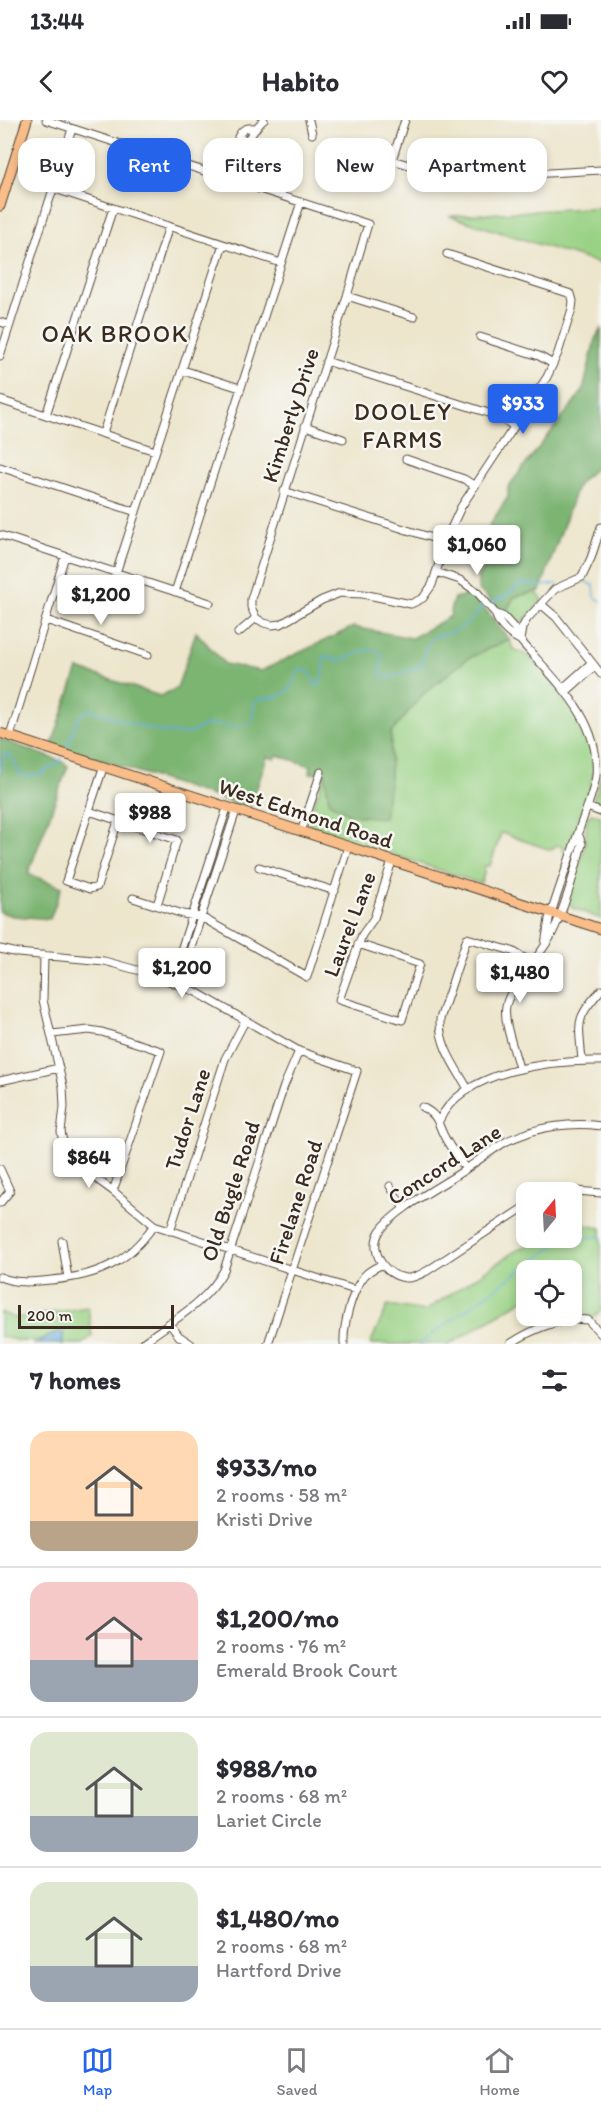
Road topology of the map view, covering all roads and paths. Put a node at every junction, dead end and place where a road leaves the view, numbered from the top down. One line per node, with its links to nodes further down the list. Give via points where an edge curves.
1 (27, 120): 11 (main road)
2 (46, 120): 7 (street)
3 (264, 120): 6 (street)
4 (309, 120): 8 (street)
5 (405, 120): 10 (street, via 392,160 437,174 463,178)
6 (255, 128)
7 (72, 129): 9 (street); 14 (street)
8 (312, 134)
9 (69, 138)
10 (601, 170)
11 (3, 184): 16 (main road)
12 (51, 192): 25 (street)
13 (64, 192): 17 (street)
14 (277, 194): 15 (street)
15 (301, 202): 21 (street); 22 (street, Kimberly Drive, via 368,224)
16 (0, 206)
17 (113, 208): 18 (street); 34 (street)
18 (169, 226): 19 (street); 37 (street)
19 (223, 244): 21 (street); 31 (street)
20 (447, 254): 30 (street, via 571,294 572,309)
21 (281, 263): 32 (street)
22 (347, 296): 23 (street); 29 (street, Kimberly Drive)
23 (414, 316)
24 (0, 321): 25 (street)
25 (10, 325): 26 (street)
26 (3, 334): 28 (street)
27 (480, 337): 30 (street)
28 (0, 356)
29 (326, 361): 35 (street, Kimberly Drive); 36 (street, via 501,417)
30 (553, 364): 36 (street)
31 (183, 370): 32 (street); 39 (street)
32 (240, 388): 53 (street)
33 (0, 400): 34 (street)
34 (46, 415): 37 (street)
35 (305, 426): 38 (street); 43 (street, Kimberly Drive)
36 (514, 427): 42 (street)
37 (103, 433): 39 (street)
38 (343, 438)
39 (155, 451): 44 (street)
40 (406, 459): 42 (street, via 464,478)
41 (0, 467): 44 (street)
42 (475, 486): 47 (street)
43 (284, 490): 47 (street); 56 (street, Kimberly Drive, via 251,599)
44 (136, 513): 52 (street)
45 (601, 526): 49 (street)
46 (0, 535): 48 (street)
47 (445, 542): 51 (street)
48 (65, 556): 52 (street); 57 (street)
49 (591, 558): 50 (street); 55 (street, via 582,577 555,589)
50 (601, 561)
51 (436, 572): 56 (street, via 428,593 411,604 340,593 281,624); 59 (street, via 469,585 515,629)
52 (116, 573): 53 (street)
53 (175, 592): 54 (street)
54 (210, 603)
55 (542, 605): 59 (street, via 527,620); 61 (street)
56 (256, 618): 58 (street)
57 (46, 620): 60 (street); 65 (street)
58 (238, 633)
59 (519, 640): 63 (street)
60 (148, 655)
61 (593, 665): 62 (street); 63 (street)
62 (601, 674)
63 (564, 690): 66 (street, via 587,720)
64 (0, 733): 65 (main road, West Edmond Road)
65 (10, 736): 67 (main road, West Edmond Road)
66 (598, 743): 69 (street, via 596,776)
67 (103, 768): 70 (main road, West Edmond Road); 71 (street)
68 (321, 772): 74 (street)
69 (586, 807): 72 (street); 81 (street)
70 (232, 810): 74 (main road, West Edmond Road); 82 (street); 83 (street)
71 (89, 811): 73 (street); 73 (street, via 66,881 90,889 97,887)
72 (601, 812)
73 (118, 821): 80 (street, via 177,840)
74 (301, 832): 75 (main road, West Edmond Road)
75 (348, 847): 76 (main road, West Edmond Road); 78 (street)
76 (392, 861): 81 (main road, West Edmond Road); 85 (street, Laurel Lane, via 374,918)
77 (260, 867): 78 (street)
78 (335, 891): 83 (street, via 307,977)
79 (133, 898): 80 (street)
80 (157, 905): 82 (street)
81 (556, 913): 84 (main road, West Edmond Road); 88 (street, via 545,945)
82 (192, 915): 83 (street); 89 (street)
83 (201, 917): 90 (street)
84 (601, 929)
85 (358, 944): 85 (street, Laurel Lane, via 420,964 402,1020 339,1000)
86 (0, 949): 87 (street)
87 (44, 955): 89 (street, via 111,962); 93 (street, via 43,1000)
88 (533, 963): 98 (street, via 513,990 506,1008); 100 (street, via 512,951 467,938 440,1019 440,1032)
89 (171, 981): 90 (street)
90 (179, 984): 92 (street)
91 (601, 990): 95 (street, via 580,1016)
92 (245, 1021): 94 (street); 114 (street, Tudor Lane, via 225,1059)
93 (52, 1034): 97 (street); 107 (street, via 102,1032 162,1051)
94 (298, 1051): 116 (street, Old Bugle Road); 118 (street, Firelane Road, via 357,1071)
95 (582, 1061): 96 (street); 98 (street)
96 (601, 1061)
97 (59, 1068): 99 (street); 107 (street, via 63,1086 63,1143 83,1169)
98 (519, 1068): 100 (street)
99 (0, 1081)
100 (468, 1089): 102 (street)
101 (422, 1107): 102 (street)
102 (439, 1121): 105 (street)
103 (601, 1126): 105 (street, Concord Lane, via 559,1125 533,1131 507,1141)
104 (0, 1169): 110 (street, via 10,1191)
105 (466, 1169): 111 (street, Concord Lane)
106 (390, 1186): 111 (street)
107 (113, 1191): 113 (street)
108 (582, 1191): 109 (street)
109 (601, 1193)
110 (0, 1203)
111 (404, 1209): 117 (street, Concord Lane, via 379,1232 376,1252)
112 (516, 1213): 117 (street, via 414,1277 398,1276)
113 (154, 1225): 114 (street); 120 (street, via 144,1241 123,1259 108,1268)
114 (170, 1231): 116 (street)
115 (62, 1241): 120 (street)
116 (230, 1251): 118 (street); 122 (street, Old Bugle Road, via 218,1283)
117 (381, 1265): 121 (street, via 363,1277)
118 (291, 1270): 121 (street); 126 (street, Firelane Road)
119 (0, 1277): 120 (street, via 16,1282)
120 (68, 1278)
121 (355, 1290): 127 (street)
122 (169, 1323): 124 (street, Old Bugle Road); 125 (street)
123 (601, 1334): 128 (street, via 592,1322 582,1319 527,1332)
124 (141, 1344)
125 (191, 1344)
126 (268, 1344)
127 (344, 1344)
128 (510, 1344)

